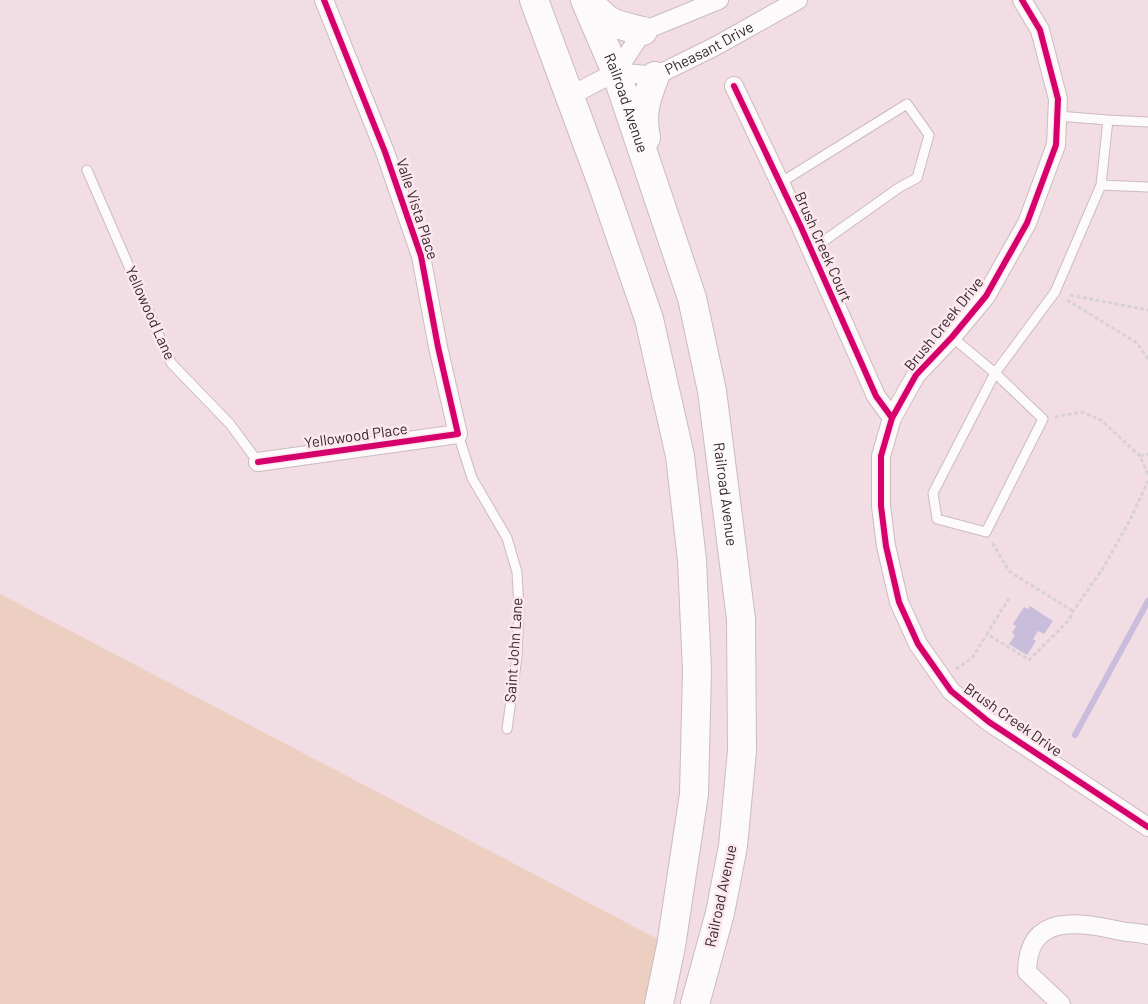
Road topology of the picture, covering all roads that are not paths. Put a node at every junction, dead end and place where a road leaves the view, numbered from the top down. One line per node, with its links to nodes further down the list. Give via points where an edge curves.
1 (324, 0): 24 (street, Valle Vista Place, via 385,152 421,256)
2 (534, 0): 11 (highway)
3 (586, 0): 7 (highway, via 603,18 616,25); 8 (highway, Railroad Avenue)
4 (719, 0): 7 (street)
5 (798, 0): 9 (street, Pheasant Drive)
6 (1022, 0): 12 (street, Brush Creek Drive, via 1040,30 1058,98)
7 (643, 31): 8 (street)
8 (616, 72): 9 (street, Pheasant Drive); 11 (street); 19 (highway, Railroad Avenue)
9 (655, 76): 19 (highway, via 645,102 644,127)
10 (734, 86): 16 (street, Brush Creek Court)
11 (570, 96): 29 (highway, via 649,319 680,456 692,560 697,671 694,794 672,946)
12 (1058, 116): 13 (lane); 21 (street, Brush Creek Drive, via 1056,145 1027,223 986,296)
13 (1108, 120): 14 (lane); 17 (lane)
14 (1148, 122)
15 (87, 170): 25 (lane, Yellowood Lane, via 171,363 230,424)
16 (780, 183): 20 (street, Brush Creek Court); 20 (lane, via 907,104 929,135 917,178)
17 (1101, 185): 18 (lane); 22 (lane, via 1055,292)
18 (1148, 188)
19 (660, 200): 30 (highway, Railroad Avenue, via 692,298 712,391 742,619 742,751 733,846 720,914)
20 (811, 250): 23 (street, Brush Creek Court, via 876,396)
21 (952, 337): 22 (lane); 23 (street, Brush Creek Drive, via 916,375)
22 (995, 373): 22 (lane, via 933,493 937,519 986,532 1043,420)
23 (892, 418): 27 (street, Brush Creek Drive, via 881,456 881,506 899,602 918,644 952,691 989,722)
24 (458, 434): 25 (street, Yellowood Place); 26 (lane, Saint John Lane, via 472,478 507,538 517,572 517,657)
25 (258, 462)
26 (507, 729)
27 (1148, 827)
28 (1148, 935): 31 (street, via 1100,926 1056,926 1043,931 1027,957 1027,972)
29 (660, 1004)
30 (695, 1004)
31 (1061, 1004)

